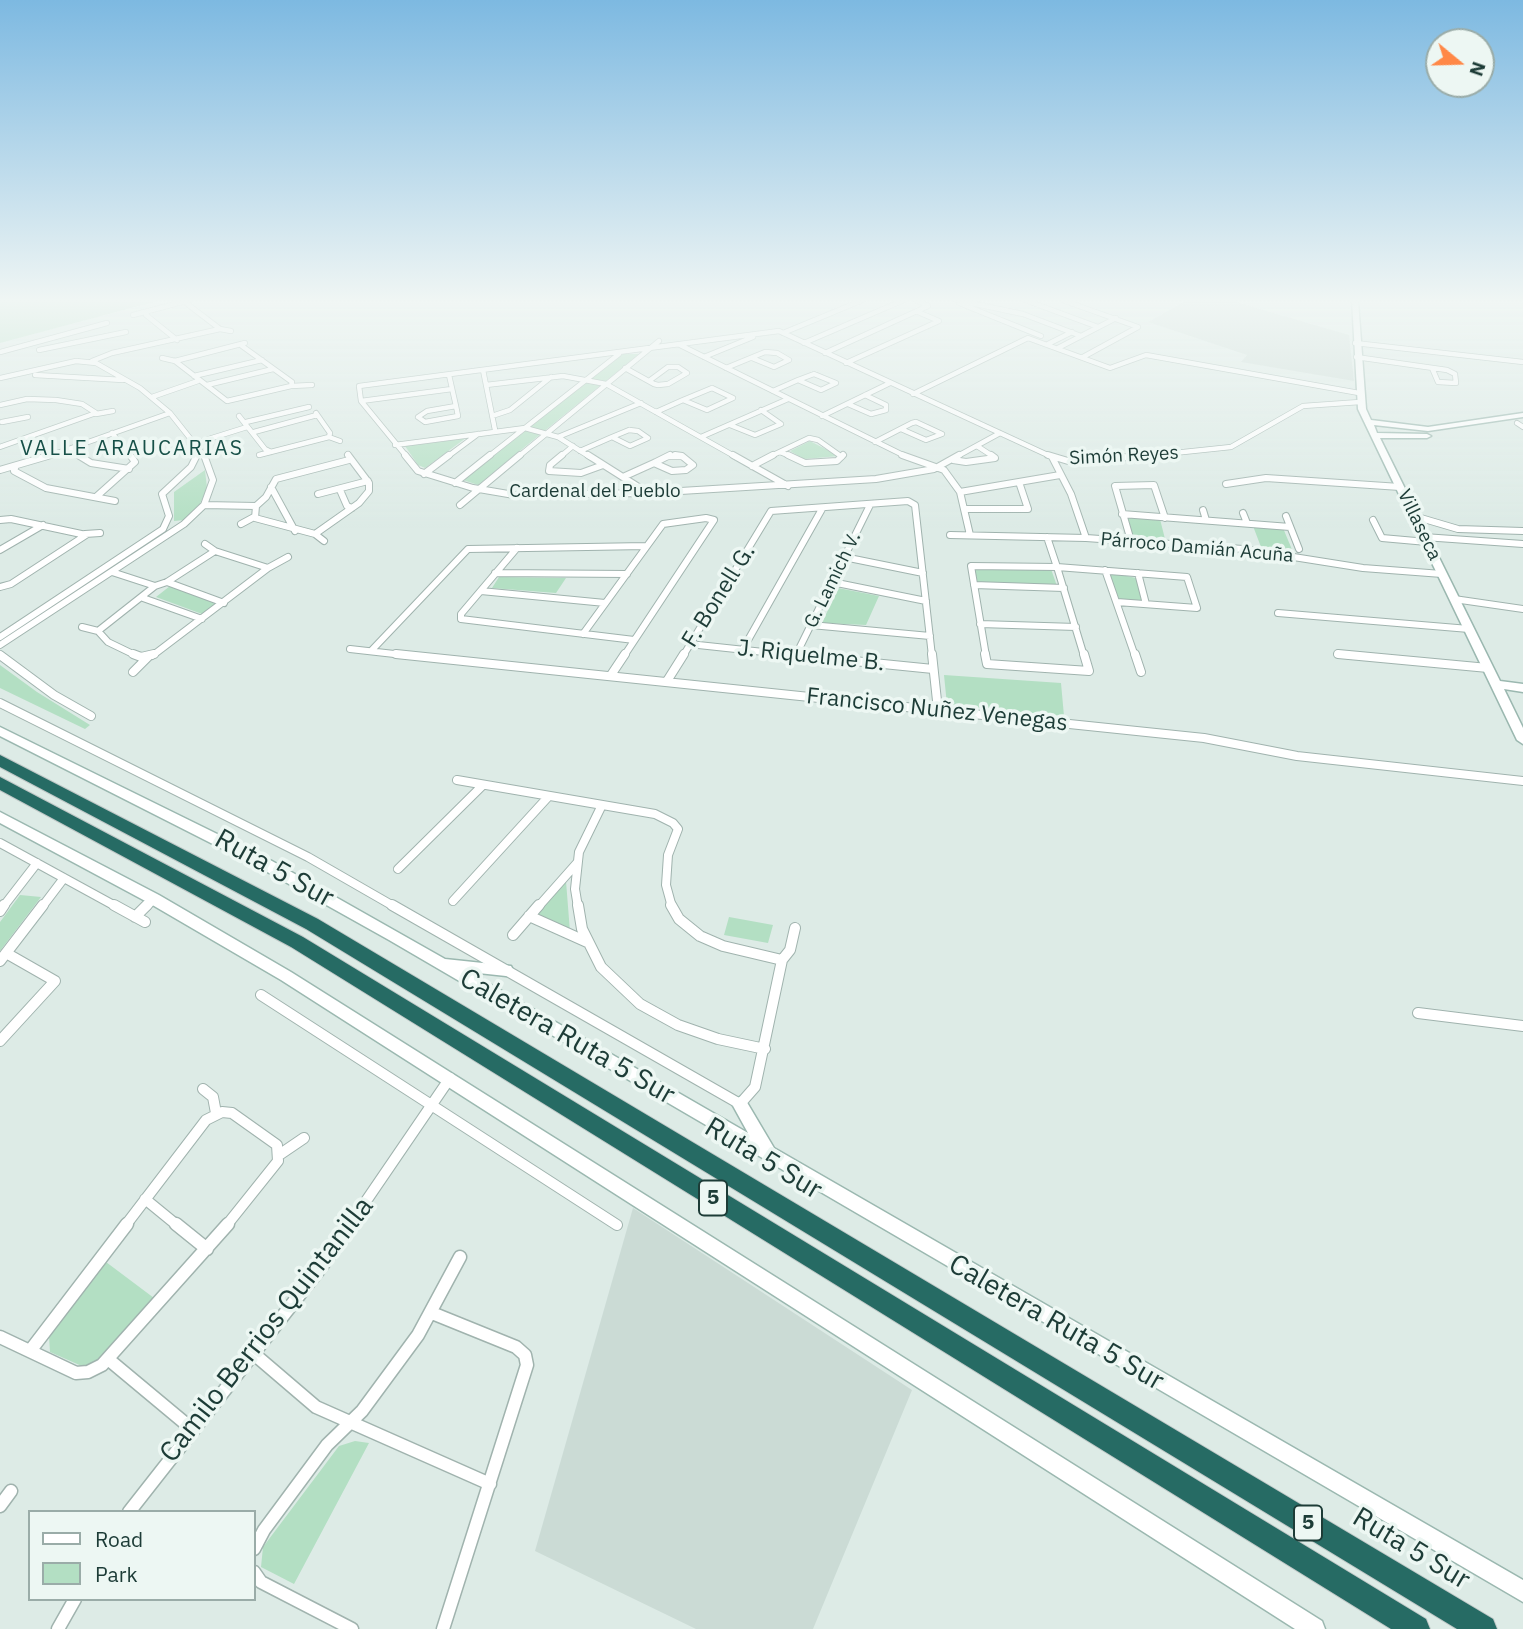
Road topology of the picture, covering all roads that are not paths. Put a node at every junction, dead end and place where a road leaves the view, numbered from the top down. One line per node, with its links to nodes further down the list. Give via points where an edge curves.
1 (17, 376): 28 (street)
2 (93, 376): 25 (street)
3 (120, 376): 32 (street)
4 (194, 376): 27 (street)
5 (203, 376): 27 (street)
6 (244, 376): 35 (street)
7 (283, 376): 38 (street)
8 (441, 376): 47 (street, via 359,386)
9 (449, 376): 39 (street)
10 (484, 376): 37 (street)
11 (591, 376): 29 (street)
12 (615, 376): 34 (street)
13 (640, 376): 31 (street)
14 (656, 376): 31 (street)
15 (683, 376): 31 (street, via 663,385)
16 (742, 376): 40 (street)
17 (811, 376): 30 (street)
18 (822, 376): 30 (street, via 836,383 819,389)
19 (875, 376): 33 (street, Simón Reyes)
20 (949, 376): 41 (street)
21 (1253, 376): 44 (street)
22 (1357, 376): 44 (main road, Villaseca)
23 (1434, 376): 24 (street, via 1436,381 1456,383)
24 (1455, 376)
25 (101, 377): 32 (street)
26 (551, 377): 29 (street); 37 (street); 59 (street, via 510,410)
27 (196, 378): 35 (street); 43 (street)
28 (0, 380)
29 (586, 380): 34 (street); 67 (street)
30 (798, 380): 40 (street)
31 (649, 381)
32 (130, 382): 43 (street)
33 (890, 383): 41 (street, Simón Reyes); 42 (street)
34 (606, 384): 48 (street); 73 (street)
35 (207, 385): 38 (street, via 230,404)
36 (312, 385): 38 (street)
37 (486, 385): 59 (street)
38 (291, 386)
39 (452, 389): 47 (street); 51 (street)
40 (773, 391): 45 (street)
41 (913, 394): 74 (street, Simón Reyes)
42 (865, 395): 49 (street); 49 (street, via 887,408 871,414)
43 (152, 397): 55 (street)
44 (1359, 397): 64 (main road, Villaseca); 93 (street, Simón Reyes, via 1303,406 1231,447 1128,458 1068,461)
45 (788, 399): 52 (street); 60 (street)
46 (684, 400): 46 (street, via 712,388 733,398 707,410); 54 (street)
47 (361, 401): 83 (street, Cardenal del Pueblo)
48 (640, 403): 54 (street); 77 (street)
49 (848, 404): 60 (street)
50 (0, 405): 56 (street, via 56,400 82,404)
51 (456, 406): 51 (street, via 455,418 425,422 418,417)
52 (761, 410): 66 (street); 66 (street, via 781,424 755,435)
53 (113, 411): 56 (street)
54 (656, 412): 79 (street)
55 (170, 413): 72 (street); 82 (street)
56 (96, 414): 86 (street)
57 (317, 415): 65 (street, via 310,404); 70 (street); 76 (street)
58 (239, 416): 65 (street)
59 (492, 416): 69 (street)
60 (822, 416): 81 (street)
61 (28, 417): 62 (street)
62 (1, 420)
63 (1522, 421): 64 (main road, via 1428,429); 75 (main road, via 1420,437)
64 (1368, 422): 75 (main road, Villaseca)
65 (246, 425): 70 (street); 82 (street)
66 (730, 425): 79 (street)
67 (525, 428): 69 (street); 73 (street); 110 (street)
68 (901, 429): 68 (street, via 921,422 942,434 926,440); 81 (street)
69 (495, 430): 71 (street)
70 (254, 432): 90 (street)
71 (480, 432): 83 (street); 105 (street)
72 (112, 433): 87 (street); 101 (street, via 135,460)
73 (547, 433): 77 (street); 115 (street)
74 (1000, 433): 85 (street, Cardenal del Pueblo); 93 (street, Simón Reyes)
75 (1375, 435): 114 (main road, Villaseca)
76 (329, 437): 80 (street); 90 (street)
77 (558, 437): 84 (street)
78 (612, 437): 78 (street, via 633,430 648,438 630,446); 89 (street)
79 (701, 437): 98 (street)
80 (340, 441)
81 (875, 442): 99 (street)
82 (196, 443): 88 (street)
83 (395, 445): 105 (street, Cardenal del Pueblo, via 412,467)
84 (573, 446): 89 (street); 96 (street, via 549,471 581,473)
85 (977, 446): 94 (street, Cardenal del Pueblo); 94 (street, via 995,458)
86 (0, 447)
87 (67, 449): 100 (street); 101 (street, via 91,463)
88 (200, 449): 97 (street); 102 (street)
89 (580, 451): 96 (street)
90 (271, 452): 92 (street)
91 (780, 452): 91 (street, via 812,438 844,456 837,461 808,463); 98 (street)
92 (259, 455)
93 (1052, 457): 106 (street)
94 (953, 460): 99 (street, Cardenal del Pueblo)
95 (654, 463): 95 (street, via 676,455 692,465 671,471); 107 (street)
96 (603, 465): 107 (street)
97 (210, 466): 102 (street); 124 (street, via 213,485)
98 (751, 466): 113 (street)
99 (939, 467): 113 (street, Cardenal del Pueblo, via 876,479); 117 (street, via 953,477)
100 (15, 468): 103 (street); 121 (street, via 46,488)
101 (129, 469): 121 (street)
102 (188, 469): 144 (street, via 162,494)
103 (0, 470)
104 (270, 472): 111 (street)
105 (424, 474): 110 (street, Cardenal del Pueblo)
106 (1060, 475): 109 (street); 160 (street, via 1072,494)
107 (623, 477): 119 (street)
108 (368, 481): 111 (street, via 349,457); 116 (street); 128 (street, via 369,491)
109 (1019, 482): 117 (street); 130 (street, via 1026,510)
110 (454, 483): 115 (street, Cardenal del Pueblo)
111 (272, 484): 120 (street); 122 (street)
112 (1226, 484): 114 (street, via 1269,478)
113 (788, 486): 119 (street, Cardenal del Pueblo)
114 (1400, 487): 136 (main road, Villaseca)
115 (479, 489): 119 (street, Cardenal del Pueblo, via 522,495); 125 (street)
116 (340, 490): 118 (street); 128 (street)
117 (960, 492): 130 (street)
118 (318, 494)
119 (649, 494)
120 (275, 495): 122 (street); 142 (street)
121 (97, 496): 123 (street)
122 (267, 496): 127 (street)
123 (115, 502)
124 (204, 505): 127 (street); 145 (street)
125 (460, 505)
126 (870, 505): 129 (street); 174 (street, G. Lamich V.); 180 (street, via 911,501 915,505)
127 (256, 506): 137 (street)
128 (352, 508): 156 (street)
129 (822, 509): 212 (street, F. Bonell G., via 771,512); 215 (street)
130 (964, 509): 158 (street)
131 (1203, 510): 140 (street)
132 (14, 512): 139 (street)
133 (1243, 513): 143 (street)
134 (1122, 514): 138 (street); 138 (street, via 1115,486 1150,484 1157,488); 164 (street)
135 (1286, 516): 150 (street)
136 (1414, 516): 149 (street); 162 (main road, Villaseca)
137 (254, 517): 146 (street); 148 (street)
138 (1165, 518): 140 (street)
139 (1, 520): 147 (street)
140 (1206, 520): 143 (street)
141 (1373, 520): 162 (street, via 1382,538)
142 (290, 523): 148 (street); 151 (street)
143 (1247, 523): 150 (street)
144 (168, 524): 145 (street); 193 (street)
145 (184, 524): 178 (street)
146 (241, 524)
147 (43, 525): 155 (street); 171 (street)
148 (281, 526): 151 (street)
149 (1444, 526): 152 (street); 161 (street)
150 (1290, 527): 170 (street)
151 (295, 531): 156 (street)
152 (1485, 531): 153 (street); 165 (street)
153 (1523, 531)
154 (100, 533): 155 (street)
155 (85, 534): 188 (street)
156 (315, 534): 163 (street)
157 (950, 535): 158 (street, Párroco Damián Acuña)
158 (970, 535): 159 (street, Párroco Damián Acuña)
159 (1047, 537): 160 (street, Párroco Damián Acuña); 175 (street)
160 (1086, 538): 164 (street, Párroco Damián Acuña)
161 (1445, 538): 162 (street); 165 (street)
162 (1426, 540): 183 (main road, Villaseca)
163 (324, 541)
164 (1130, 541): 183 (street, Párroco Damián Acuña, via 1269,552 1363,568)
165 (1487, 542): 167 (street)
166 (205, 544): 172 (street)
167 (1523, 544)
168 (646, 546): 169 (street); 182 (street); 211 (street, via 667,522 706,518 715,522)
169 (517, 548): 179 (street); 216 (street, via 464,552)
170 (1299, 549)
171 (0, 550)
172 (215, 551): 176 (street); 184 (street)
173 (288, 557): 176 (street)
174 (844, 557): 180 (street); 185 (street, G. Lamich V.)
175 (1058, 567): 177 (street); 186 (street, via 971,566); 189 (street)
176 (268, 569): 196 (street)
177 (1105, 570): 181 (street); 195 (street)
178 (112, 572): 187 (street); 193 (street)
179 (495, 573): 182 (street); 190 (street)
180 (923, 573): 194 (street)
181 (1138, 573): 198 (street); 198 (street, via 1187,577 1197,608)
182 (626, 574): 197 (street)
183 (1442, 574): 192 (main road, Villaseca)
184 (167, 582): 187 (street); 196 (street)
185 (832, 582): 194 (street); 203 (street, G. Lamich V.)
186 (974, 585): 189 (street); 202 (street)
187 (155, 586): 191 (street)
188 (1, 588)
189 (1064, 588): 205 (street)
190 (481, 591): 197 (street); 208 (street, via 461,619)
191 (144, 598): 201 (street); 207 (street)
192 (1454, 599): 199 (street); 206 (main road, Villaseca)
193 (63, 600): 210 (street); 213 (street)
194 (926, 601): 209 (street)
195 (1116, 602): 198 (street); 224 (street)
196 (224, 603): 201 (street)
197 (605, 603): 208 (street)
198 (1146, 604)
199 (1523, 609)
200 (1278, 613): 206 (street)
201 (202, 619): 220 (street)
202 (980, 624): 205 (street); 205 (street, via 987,664 1089,671)
203 (811, 625): 209 (street); 219 (street, G. Lamich V.)
204 (82, 627): 207 (street)
205 (1076, 627)
206 (1469, 629): 222 (main road, Villaseca)
207 (98, 631): 220 (street, via 117,647)
208 (583, 634): 211 (street)
209 (930, 636): 221 (street)
210 (0, 637)
211 (635, 640): 225 (street)
212 (690, 644): 215 (street, J. Riquelme B.); 226 (street, F. Bonell G.)
213 (0, 645)
214 (350, 649): 216 (street, Francisco Nuñez Venegas)
215 (743, 649): 219 (street, J. Riquelme B.)
216 (371, 651): 225 (street, Francisco Nuñez Venegas)
217 (1338, 654): 222 (street)
218 (0, 655): 231 (street)
219 (796, 655): 221 (street, J. Riquelme B.)
220 (148, 657): 223 (street)
221 (933, 668): 230 (street)
222 (1488, 668): 227 (main road, Villaseca)
223 (133, 672)
224 (1142, 672)
225 (611, 675): 226 (street, Francisco Nuñez Venegas)
226 (667, 681): 230 (street, Francisco Nuñez Venegas)
227 (1496, 684): 228 (main road); 233 (main road, Villaseca)
228 (1523, 688)
229 (0, 703): 259 (street, via 270,837)
230 (938, 710): 236 (street, Francisco Nuñez Venegas, via 1204,738 1297,756)
231 (91, 716)
232 (0, 732): 258 (main road, Caletera Ruta 5 Sur, via 267,865)
233 (1523, 740)
234 (0, 761): 297 (highway, Ruta 5 Sur / 5, via 312,924)
235 (457, 780): 238 (street)
236 (1523, 781)
237 (0, 783): 296 (highway, 5, via 297,942)
238 (482, 786): 239 (street); 245 (street)
239 (548, 797): 240 (street); 248 (street)
240 (602, 805): 244 (street); 257 (street, via 655,814 678,829 666,874 668,895 679,919 711,942)
241 (0, 817): 247 (main road)
242 (0, 843): 243 (street)
243 (37, 863): 246 (street); 249 (street)
244 (577, 863): 251 (street); 255 (street, via 576,902)
245 (398, 869)
246 (64, 878): 250 (street); 256 (street)
247 (154, 899): 250 (street); 265 (main road)
248 (453, 901)
249 (0, 911)
250 (135, 916): 252 (street)
251 (529, 916): 254 (street); 255 (street)
252 (145, 922)
253 (795, 928): 257 (street, via 789,953)
254 (513, 935)
255 (587, 942): 264 (street, via 608,975 640,1004 701,1034)
256 (3, 957): 263 (street, via 55,981)
257 (782, 960): 264 (street)
258 (442, 964): 259 (main road); 272 (main road, Caletera Ruta 5 Sur)
259 (506, 970): 267 (street)
260 (261, 995): 268 (street)
261 (1418, 1013): 262 (street)
262 (1523, 1026)
263 (0, 1041)
264 (765, 1049): 267 (street, via 755,1087)
265 (450, 1078): 268 (street, Camilo Berrios Quintanilla); 295 (main road)
266 (204, 1089): 269 (street, via 213,1097)
267 (740, 1104): 272 (main road)
268 (430, 1105): 274 (street); 280 (street, Camilo Berrios Quintanilla, via 322,1266)
269 (216, 1113): 271 (street, via 232,1113 274,1142); 273 (street)
270 (304, 1138): 271 (street)
271 (279, 1155): 275 (street, via 271,1172)
272 (770, 1157): 290 (main road, Caletera Ruta 5 Sur)
273 (145, 1199): 275 (street); 279 (street)
274 (617, 1225)
275 (207, 1249): 281 (street)
276 (460, 1256): 277 (street)
277 (432, 1313): 282 (street, via 362,1411); 284 (street, via 516,1347 527,1360)
278 (0, 1336): 279 (street)
279 (30, 1351): 281 (street, via 76,1373 89,1372)
280 (254, 1354): 282 (street, via 316,1407); 283 (street, Camilo Berrios Quintanilla)
281 (107, 1359): 283 (street)
282 (347, 1423): 284 (street); 288 (street)
283 (192, 1429): 287 (street, Camilo Berrios Quintanilla)
284 (490, 1484): 294 (street)
285 (11, 1491): 286 (street)
286 (0, 1506)
287 (131, 1510)
288 (256, 1545)
289 (256, 1575): 293 (street, via 261,1582)
290 (1523, 1592)
291 (74, 1601): 292 (street)
292 (58, 1629)
293 (352, 1629)
294 (443, 1629)
295 (1314, 1629)
296 (1416, 1629)
297 (1483, 1629)

